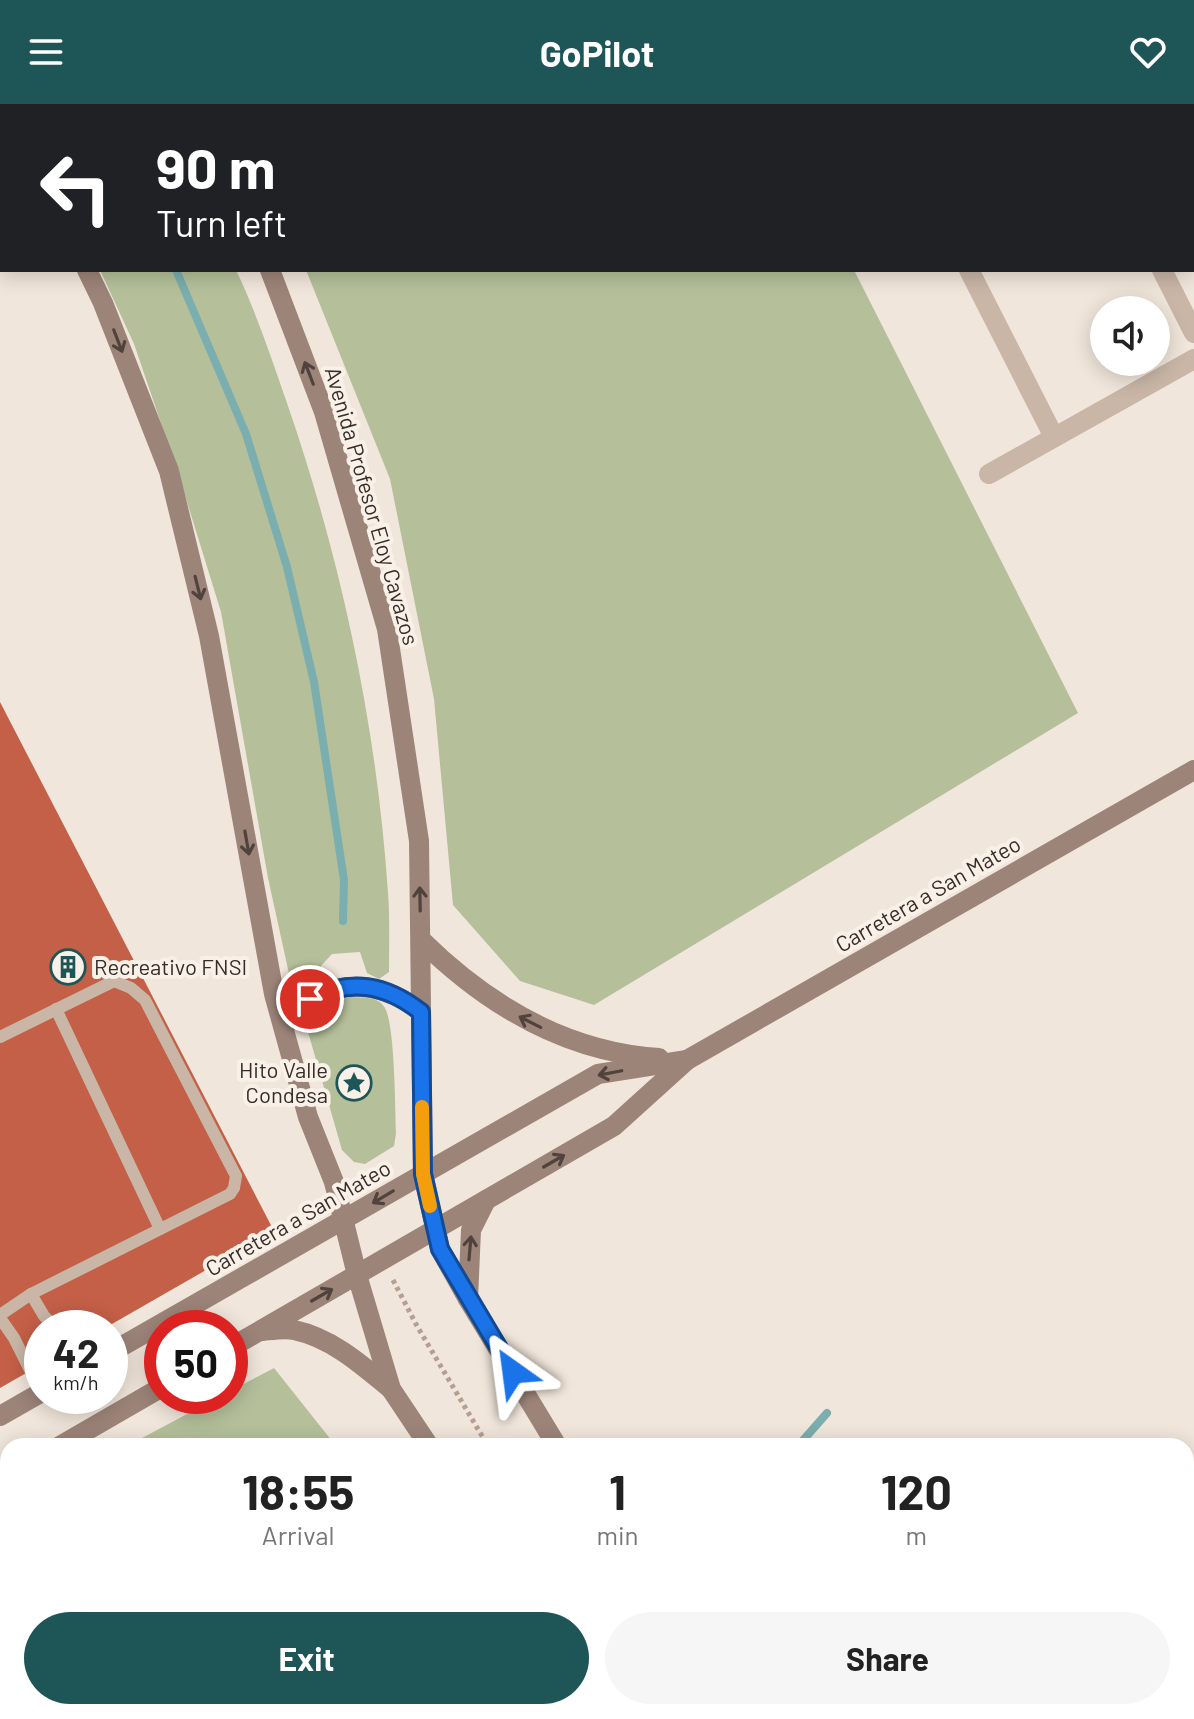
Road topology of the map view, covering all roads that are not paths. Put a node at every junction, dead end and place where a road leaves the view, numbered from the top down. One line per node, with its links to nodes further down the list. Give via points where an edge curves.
1 (88, 272): 13 (main road, one-way to 13, via 169,471 209,636)
2 (271, 272): 10 (main road, Avenida Profesor Eloy Cavazos, one-way to 2, via 419,841 387,629 324,412)
3 (970, 272): 7 (street)
4 (1163, 272): 5 (street)
5 (1194, 333)
6 (1194, 359): 7 (street)
7 (1054, 437): 8 (street)
8 (989, 474)
9 (1194, 770): 15 (main road, Carretera a San Mateo)
10 (421, 940): 12 (main road, Avenida Profesor Eloy Cavazos); 15 (main road, one-way to 10, via 612,1051 541,1027 476,990)
11 (56, 1009): 14 (lane); 20 (lane); 20 (lane, via 114,981 145,1000 236,1176 230,1194)
12 (421, 1012): 13 (main road, via 374,987 338,988 295,1009); 16 (main road, Avenida Profesor Eloy Cavazos)
13 (284, 1028): 18 (main road)
14 (0, 1037)
15 (687, 1060): 16 (main road, Carretera a San Mateo, one-way to 16, via 598,1074); 17 (main road, Carretera a San Mateo, one-way to 15, via 614,1126)
16 (423, 1174): 18 (main road, Carretera a San Mateo, one-way to 18); 19 (main road, Avenida Profesor Eloy Cavazos)
17 (486, 1200): 19 (main road, Carretera a San Mateo); 23 (main road, one-way to 17, via 471,1230)
18 (344, 1220): 21 (main road); 28 (main road, Carretera a San Mateo)
19 (435, 1228): 21 (main road, Carretera a San Mateo); 23 (main road, Avenida Profesor Eloy Cavazos, via 440,1249)
20 (160, 1229): 22 (lane)
21 (357, 1275): 26 (main road, Carretera a San Mateo, one-way to 21); 30 (main road)
22 (31, 1294): 24 (lane); 25 (lane)
23 (468, 1299): 36 (main road, Avenida Profesor Eloy Cavazos)
24 (40, 1310)
25 (0, 1316): 29 (lane)
26 (259, 1331): 27 (main road, Carretera a San Mateo); 30 (main road, via 292,1329 324,1340)
27 (248, 1337)
28 (128, 1343)
29 (24, 1357)
30 (391, 1389): 35 (main road)
31 (144, 1397): 34 (main road)
32 (24, 1402): 33 (main road)
33 (0, 1416)
34 (74, 1438)
35 (424, 1438)
36 (552, 1438)

